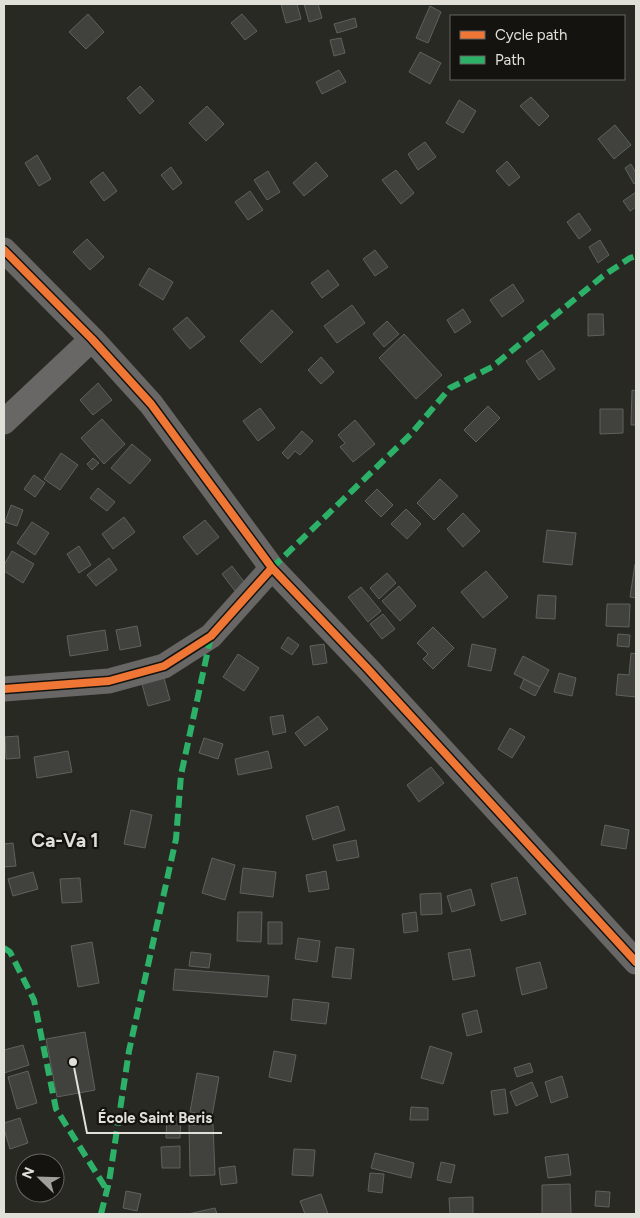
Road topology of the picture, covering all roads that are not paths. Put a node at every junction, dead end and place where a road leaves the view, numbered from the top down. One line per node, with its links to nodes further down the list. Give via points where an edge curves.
1 (4, 250): 2 (street)
2 (92, 339): 3 (street); 4 (street, via 151,404)
3 (4, 422)
4 (272, 568): 5 (street, via 211,636 164,666 109,681); 6 (street)
5 (4, 689)
6 (636, 962)

